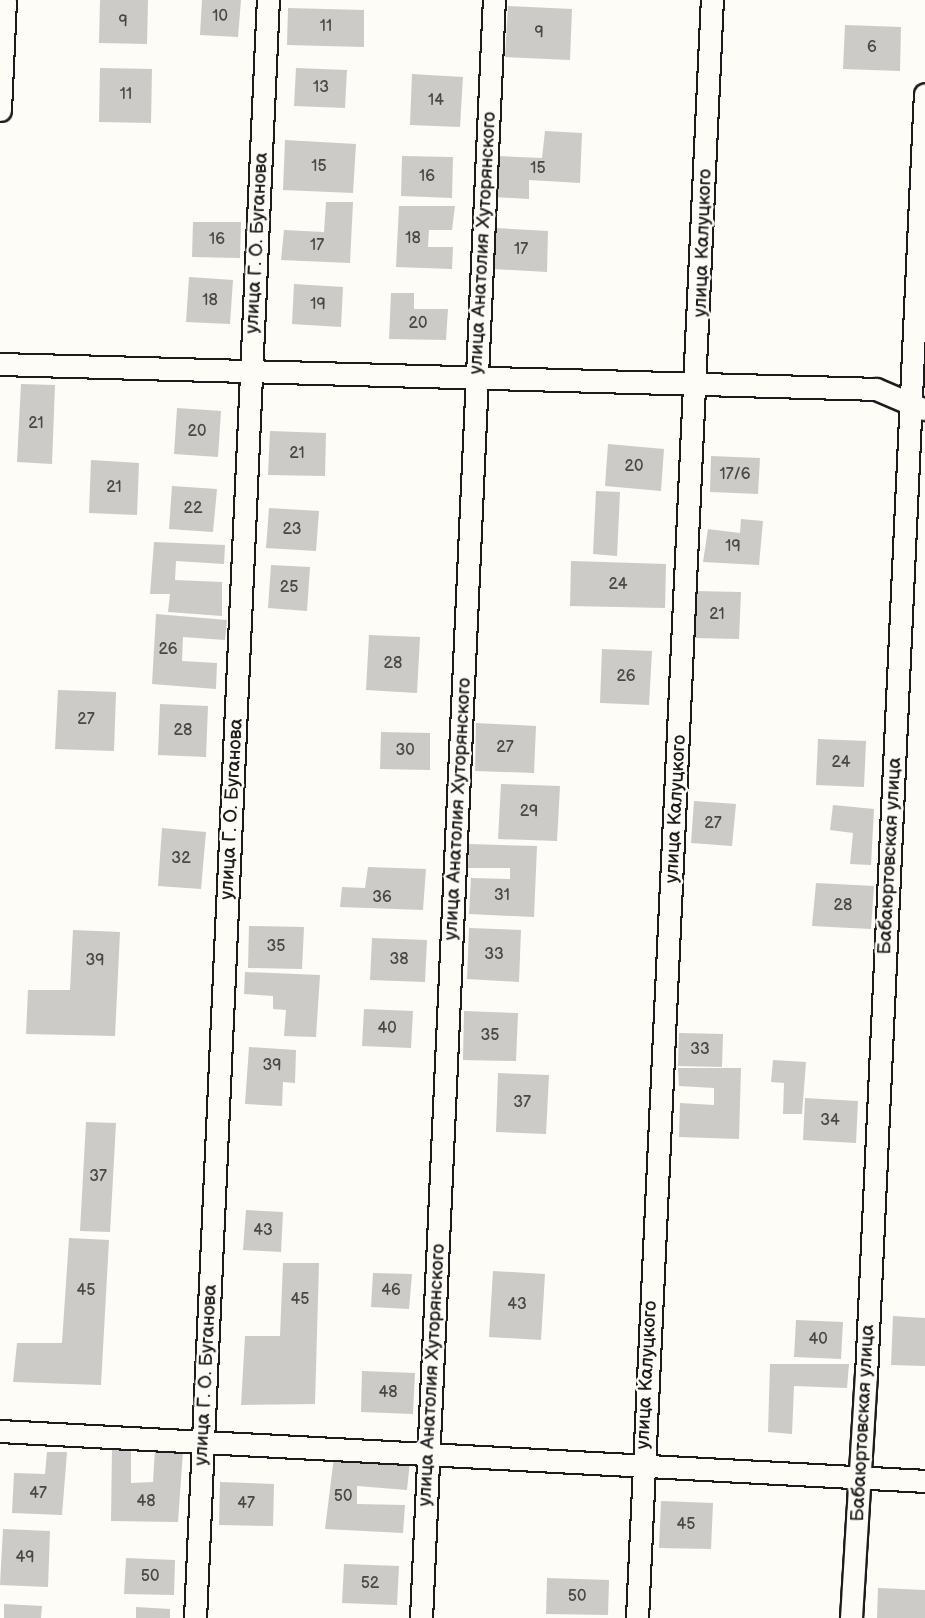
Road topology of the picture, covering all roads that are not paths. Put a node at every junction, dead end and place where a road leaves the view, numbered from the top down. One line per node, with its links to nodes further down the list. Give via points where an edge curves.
1 (5, 0): 6 (street)
2 (268, 0): 8 (street, улица Г. О. Буганова)
3 (494, 0): 9 (street, улица Анатолия Хуторянского)
4 (712, 0): 10 (street, улица Калуцкого)
5 (925, 94): 11 (street, Бабаюртовская улица)
6 (0, 110)
7 (0, 364): 8 (street)
8 (252, 369): 9 (street); 13 (street, улица Г. О. Буганова)
9 (477, 376): 10 (street); 14 (street, улица Анатолия Хуторянского)
10 (698, 383): 11 (street, via 876,389); 15 (street, улица Калуцкого)
11 (918, 406): 16 (street, Бабаюртовская улица)
12 (0, 1431): 13 (street)
13 (203, 1441): 14 (street); 18 (street, улица Г. О. Буганова)
14 (429, 1454): 15 (street); 19 (street, улица Анатолия Хуторянского)
15 (642, 1468): 16 (street); 20 (street, улица Калуцкого)
16 (859, 1479): 17 (street); 21 (street, Бабаюртовская улица)
17 (925, 1481)
18 (195, 1618)
19 (421, 1618)
20 (637, 1618)
21 (850, 1618)

